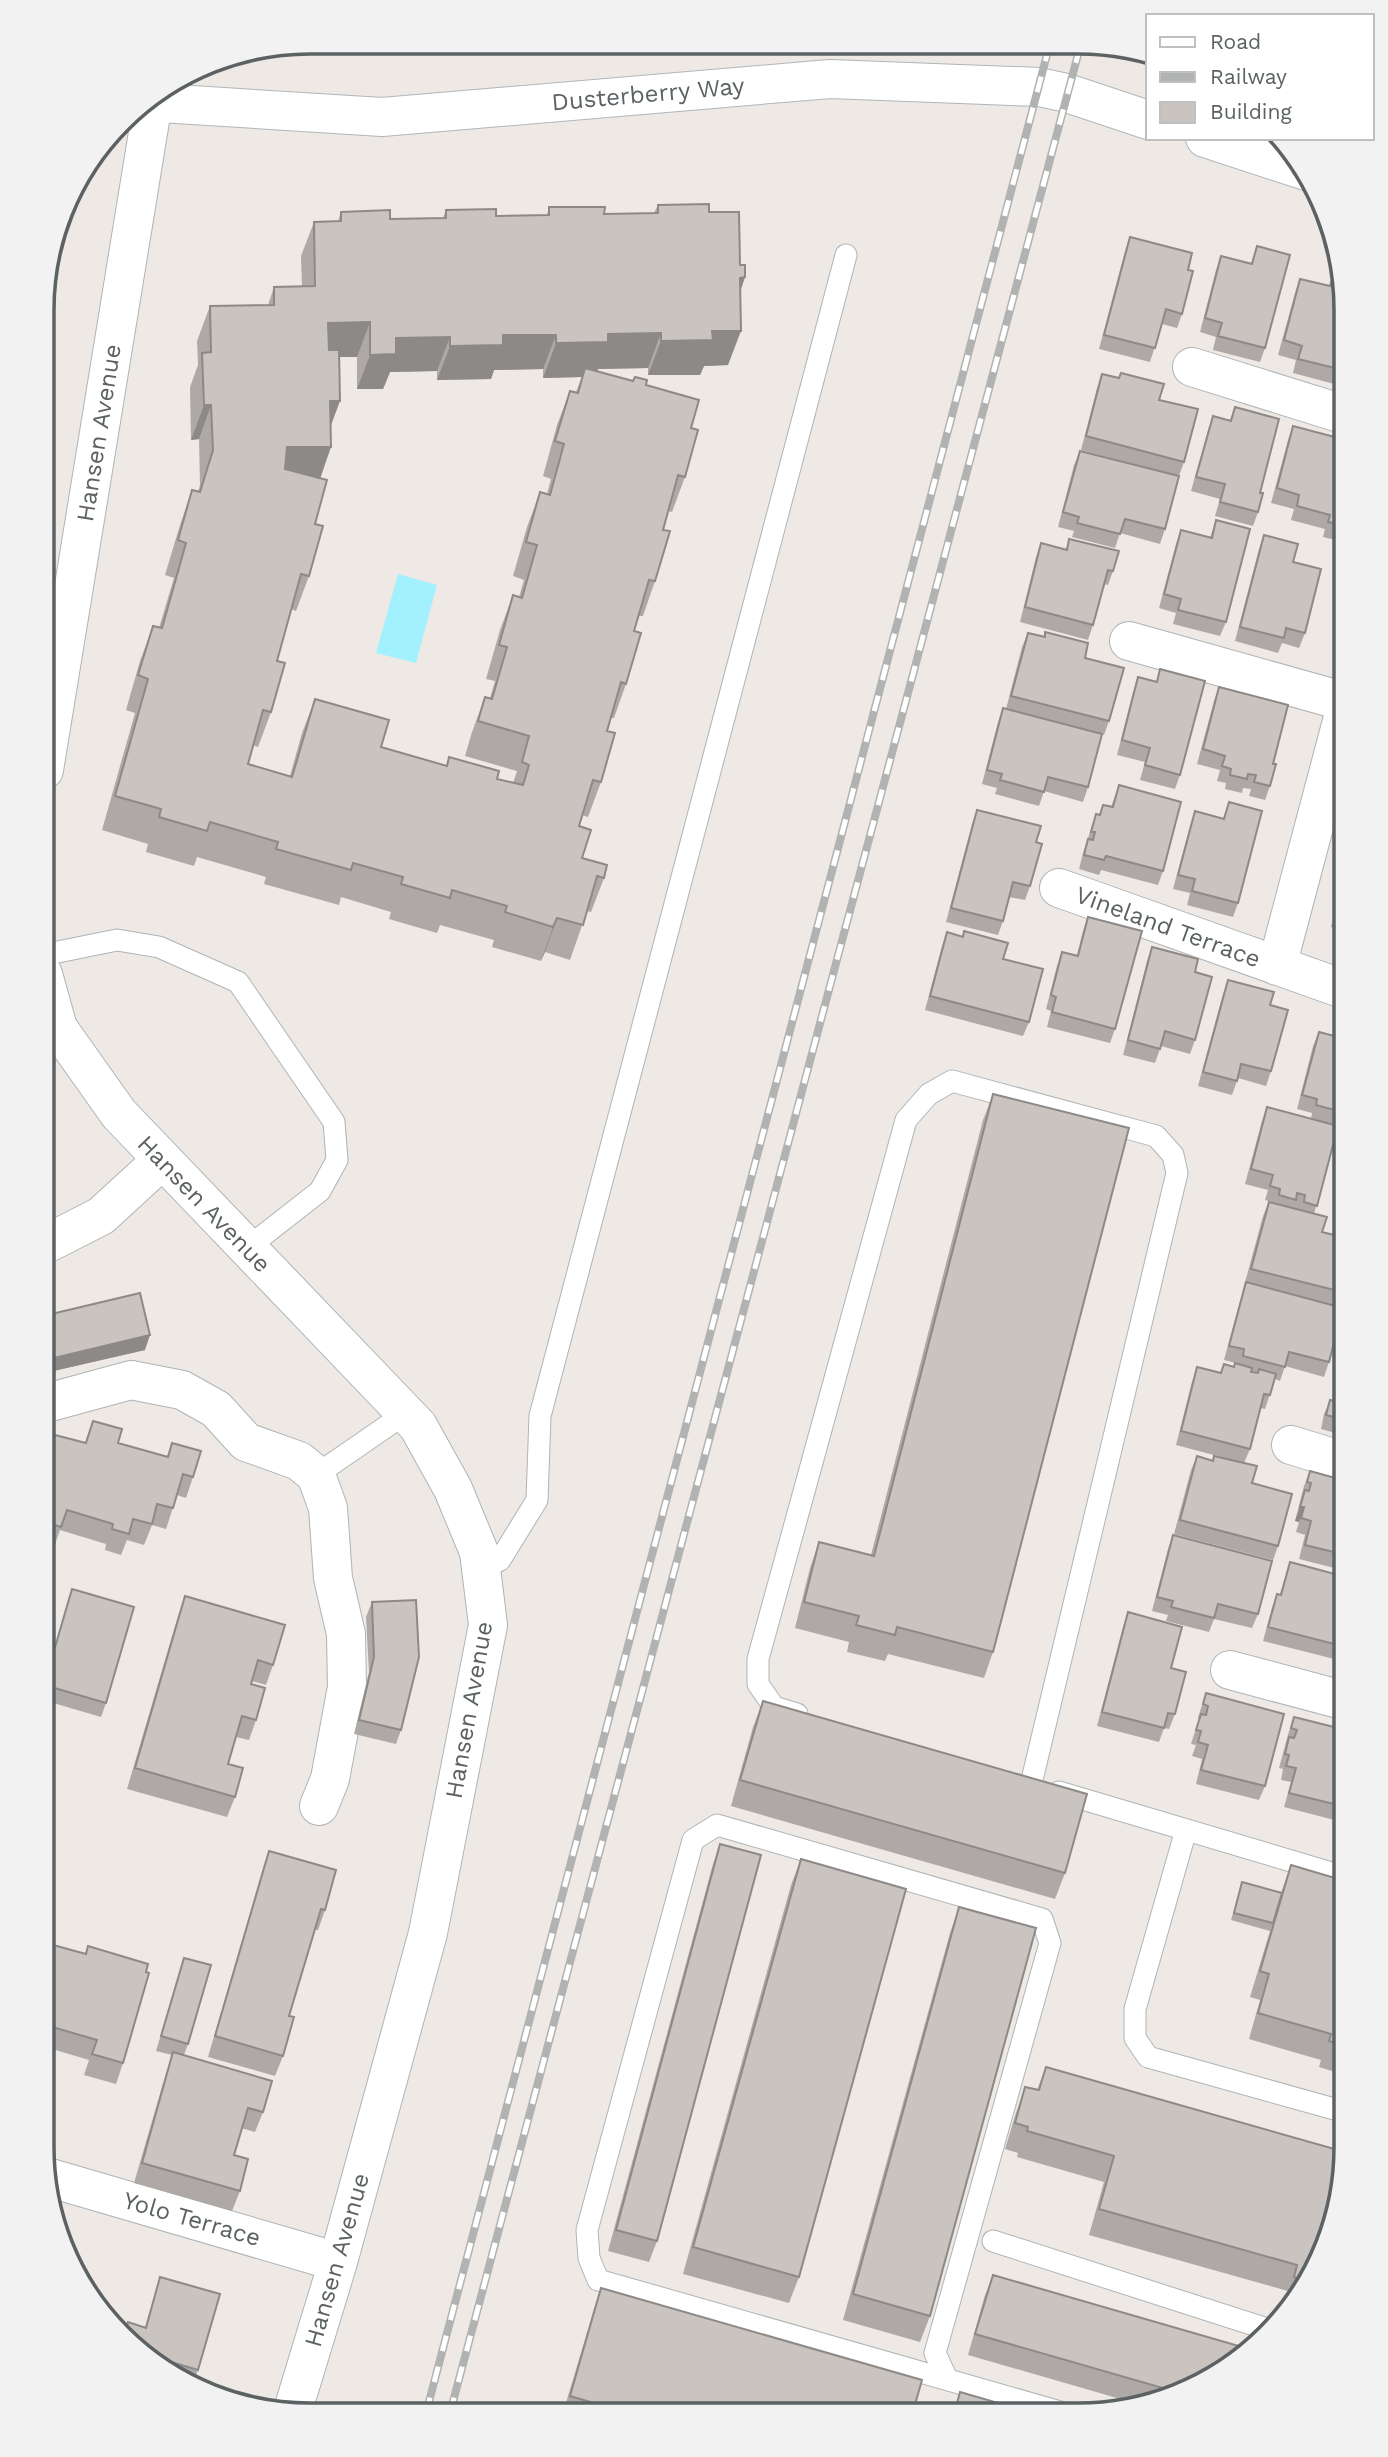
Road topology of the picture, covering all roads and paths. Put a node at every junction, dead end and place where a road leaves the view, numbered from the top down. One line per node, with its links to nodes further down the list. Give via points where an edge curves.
1 (163, 101): 3 (street, Dusterberry Way, via 382,117 830,79 1039,87)
2 (149, 111): 11 (street, Hansen Avenue)
3 (1146, 119)
4 (1211, 140): 5 (street)
5 (1289, 166)
6 (846, 255): 26 (lane, via 540,1416 537,1500 500,1560)
7 (1192, 367): 8 (street)
8 (1334, 411)
9 (1129, 641): 10 (street)
10 (1334, 701)
11 (54, 707)
12 (1334, 750): 15 (street)
13 (1059, 888): 15 (street, Vineland Terrace)
14 (54, 953): 20 (lane, via 117,940 159,947 238,982 334,1122 337,1160 320,1191)
15 (1278, 966): 16 (street, Vineland Terrace)
16 (1334, 986)
17 (54, 1014): 18 (street, Hansen Avenue, via 58,1028 119,1114)
18 (162, 1160): 19 (street, via 101,1216); 20 (street, Hansen Avenue)
19 (54, 1240)
20 (247, 1248): 22 (street, Hansen Avenue)
21 (54, 1401): 25 (street, via 131,1380 181,1390 216,1409 246,1442 299,1461)
22 (406, 1413): 25 (lane); 26 (street, Hansen Avenue, via 453,1489 479,1552)
23 (1291, 1445): 24 (street)
24 (1334, 1458)
25 (316, 1475): 30 (street, via 328,1508 333,1578 346,1634 347,1688 330,1779)
26 (481, 1570): 36 (street, Hansen Avenue, via 488,1625 428,1933)
27 (1230, 1670): 28 (street)
28 (1334, 1698)
29 (812, 1719): 31 (lane, via 774,1707 758,1684 758,1659 906,1120 929,1094 953,1081 1156,1136 1173,1155 1177,1173 1024,1782)
30 (319, 1806)
31 (1186, 1830): 32 (lane); 33 (lane, via 1135,2009 1135,2038 1148,2057)
32 (1334, 1874)
33 (1334, 2109)
34 (56, 2180): 36 (street, Yolo Terrace)
35 (993, 2241): 37 (lane)
36 (338, 2262): 39 (street, Hansen Avenue)
37 (1260, 2327)
38 (947, 2379): 38 (lane, via 598,2280 589,2258 587,2231 693,1840 717,1825 1042,1919 1050,1943 935,2353); 40 (lane)
39 (295, 2402)
40 (1030, 2403)

